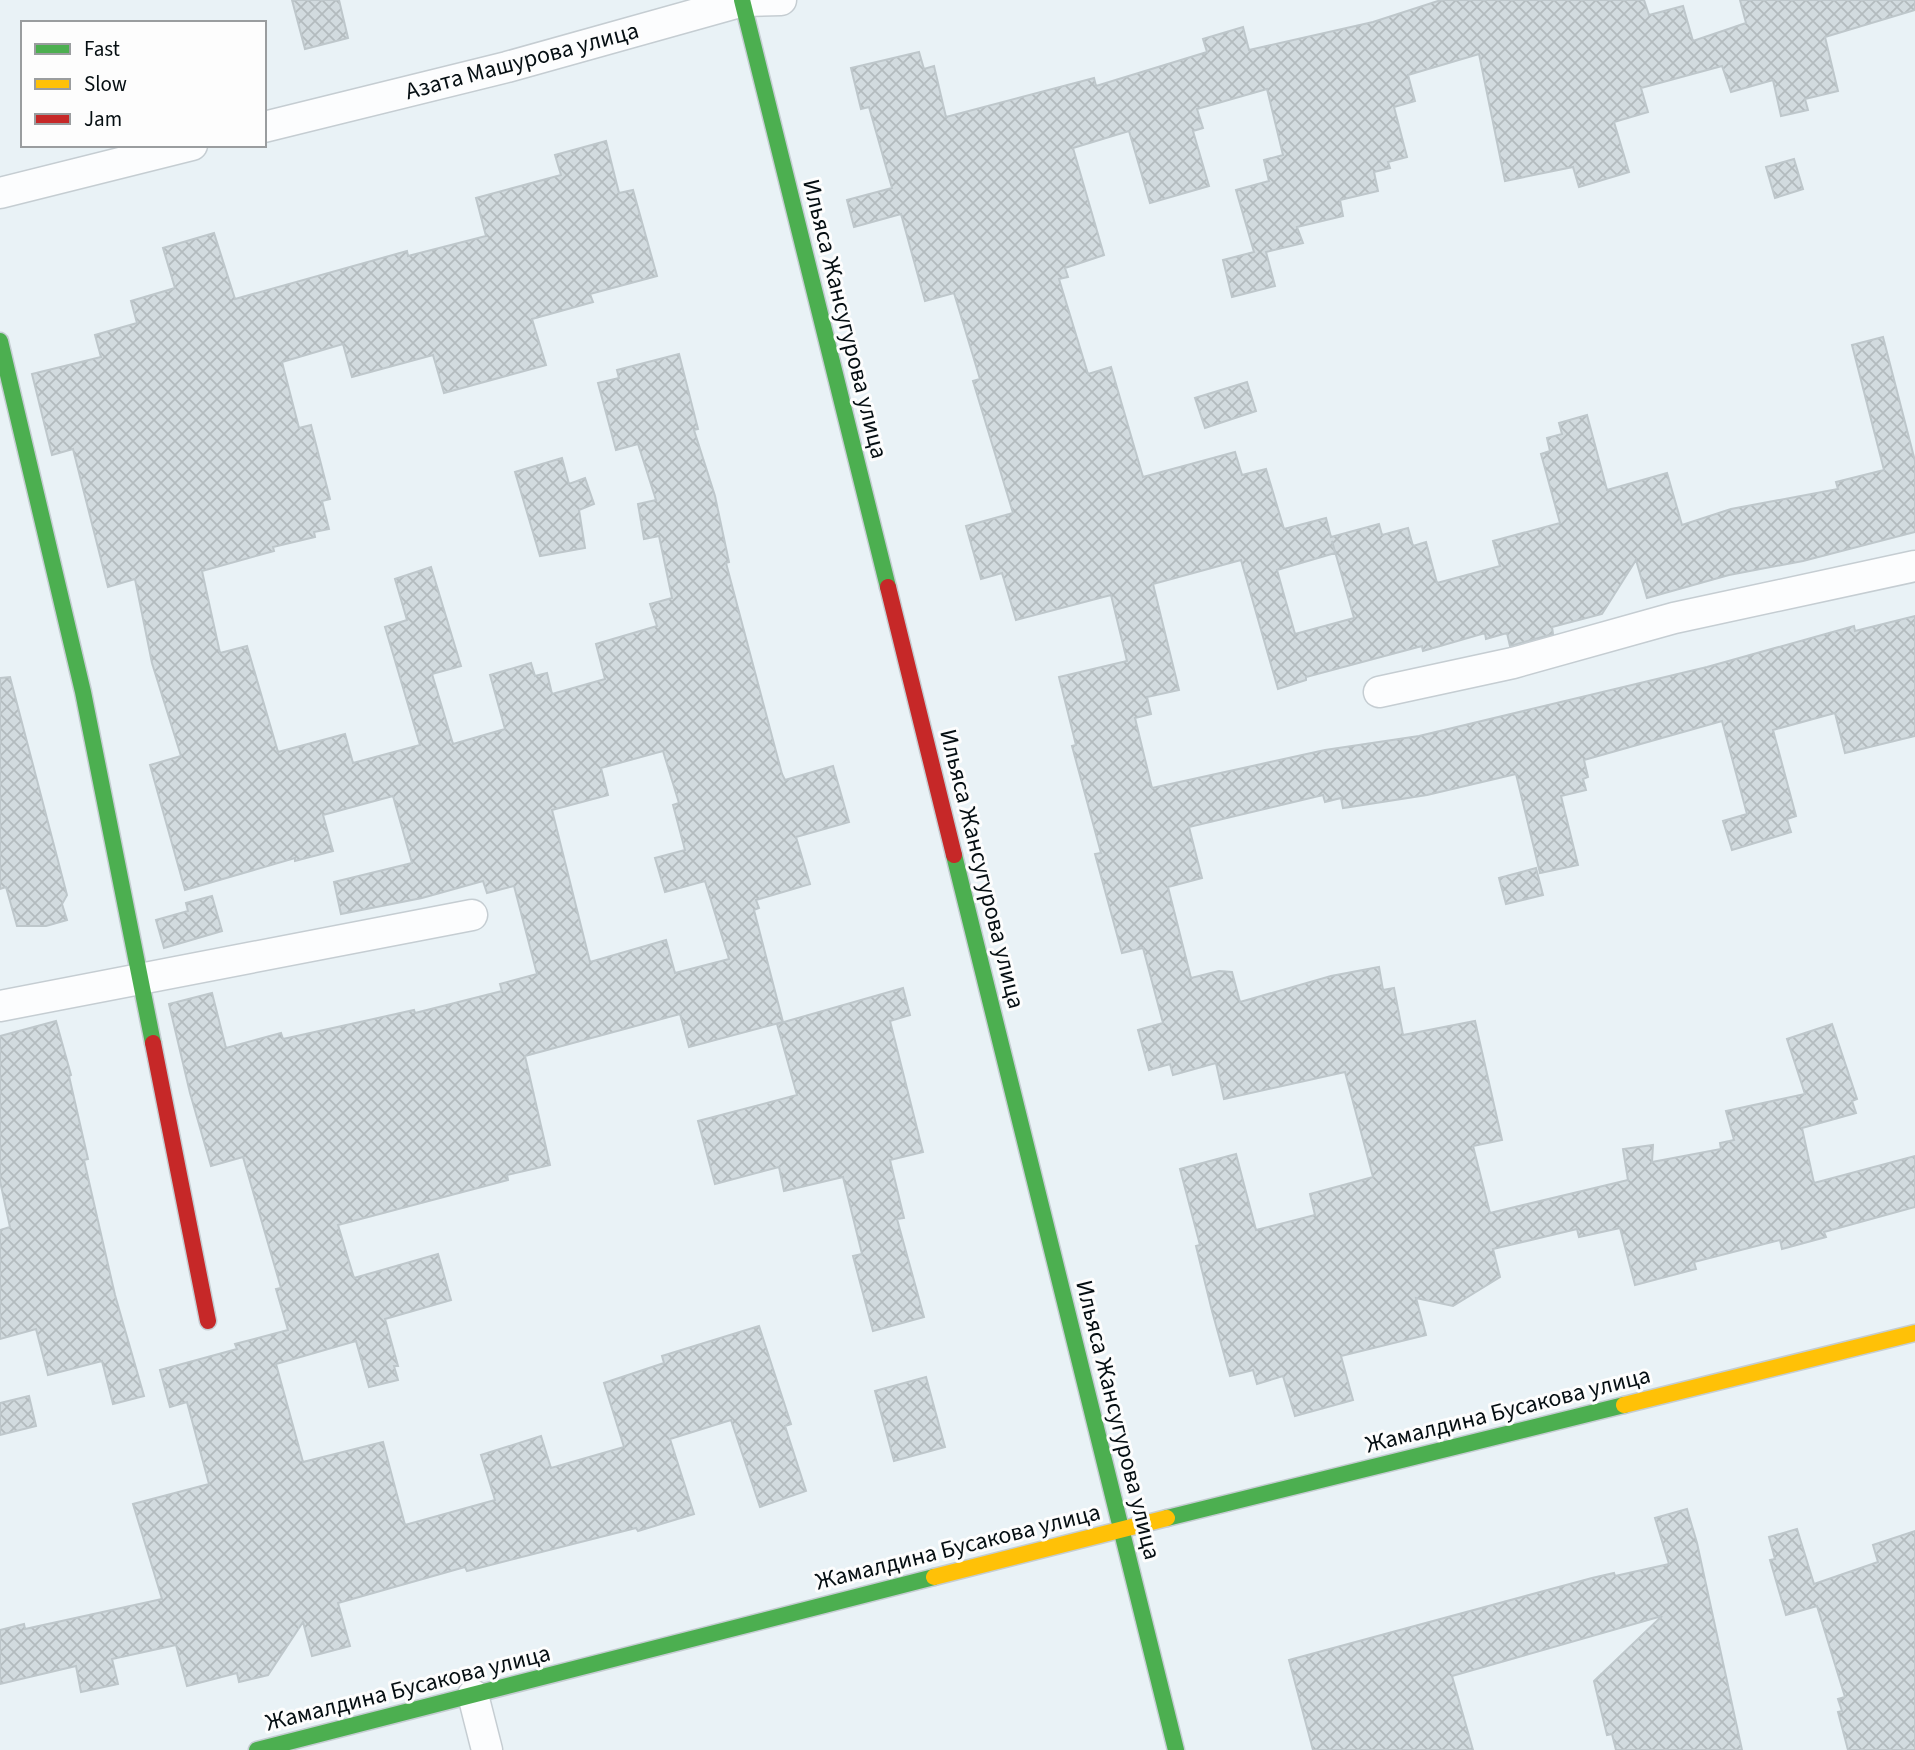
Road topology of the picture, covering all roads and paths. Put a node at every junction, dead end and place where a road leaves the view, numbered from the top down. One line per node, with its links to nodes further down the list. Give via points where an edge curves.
1 (781, 0): 2 (street, Азата Машурова улица)
2 (743, 1): 3 (street, Азата Машурова улица, via 507,67); 14 (street, Ильяса Жансугурова улица)
3 (266, 127)
4 (184, 147): 5 (street)
5 (0, 193)
6 (0, 341): 10 (street, via 83,692)
7 (1915, 566): 8 (street, via 1674,618 1513,663)
8 (1379, 692)
9 (472, 915): 10 (street)
10 (138, 978): 11 (street); 12 (street)
11 (0, 1006)
12 (208, 1321)
13 (1915, 1333): 14 (street, Жамалдина Бусакова улица)
14 (1122, 1529): 15 (street, Жамалдина Бусакова улица); 18 (street, Ильяса Жансугурова улица)
15 (473, 1695): 16 (street, Жамалдина Бусакова улица); 17 (street)
16 (257, 1750)
17 (487, 1750)
18 (1176, 1750)

